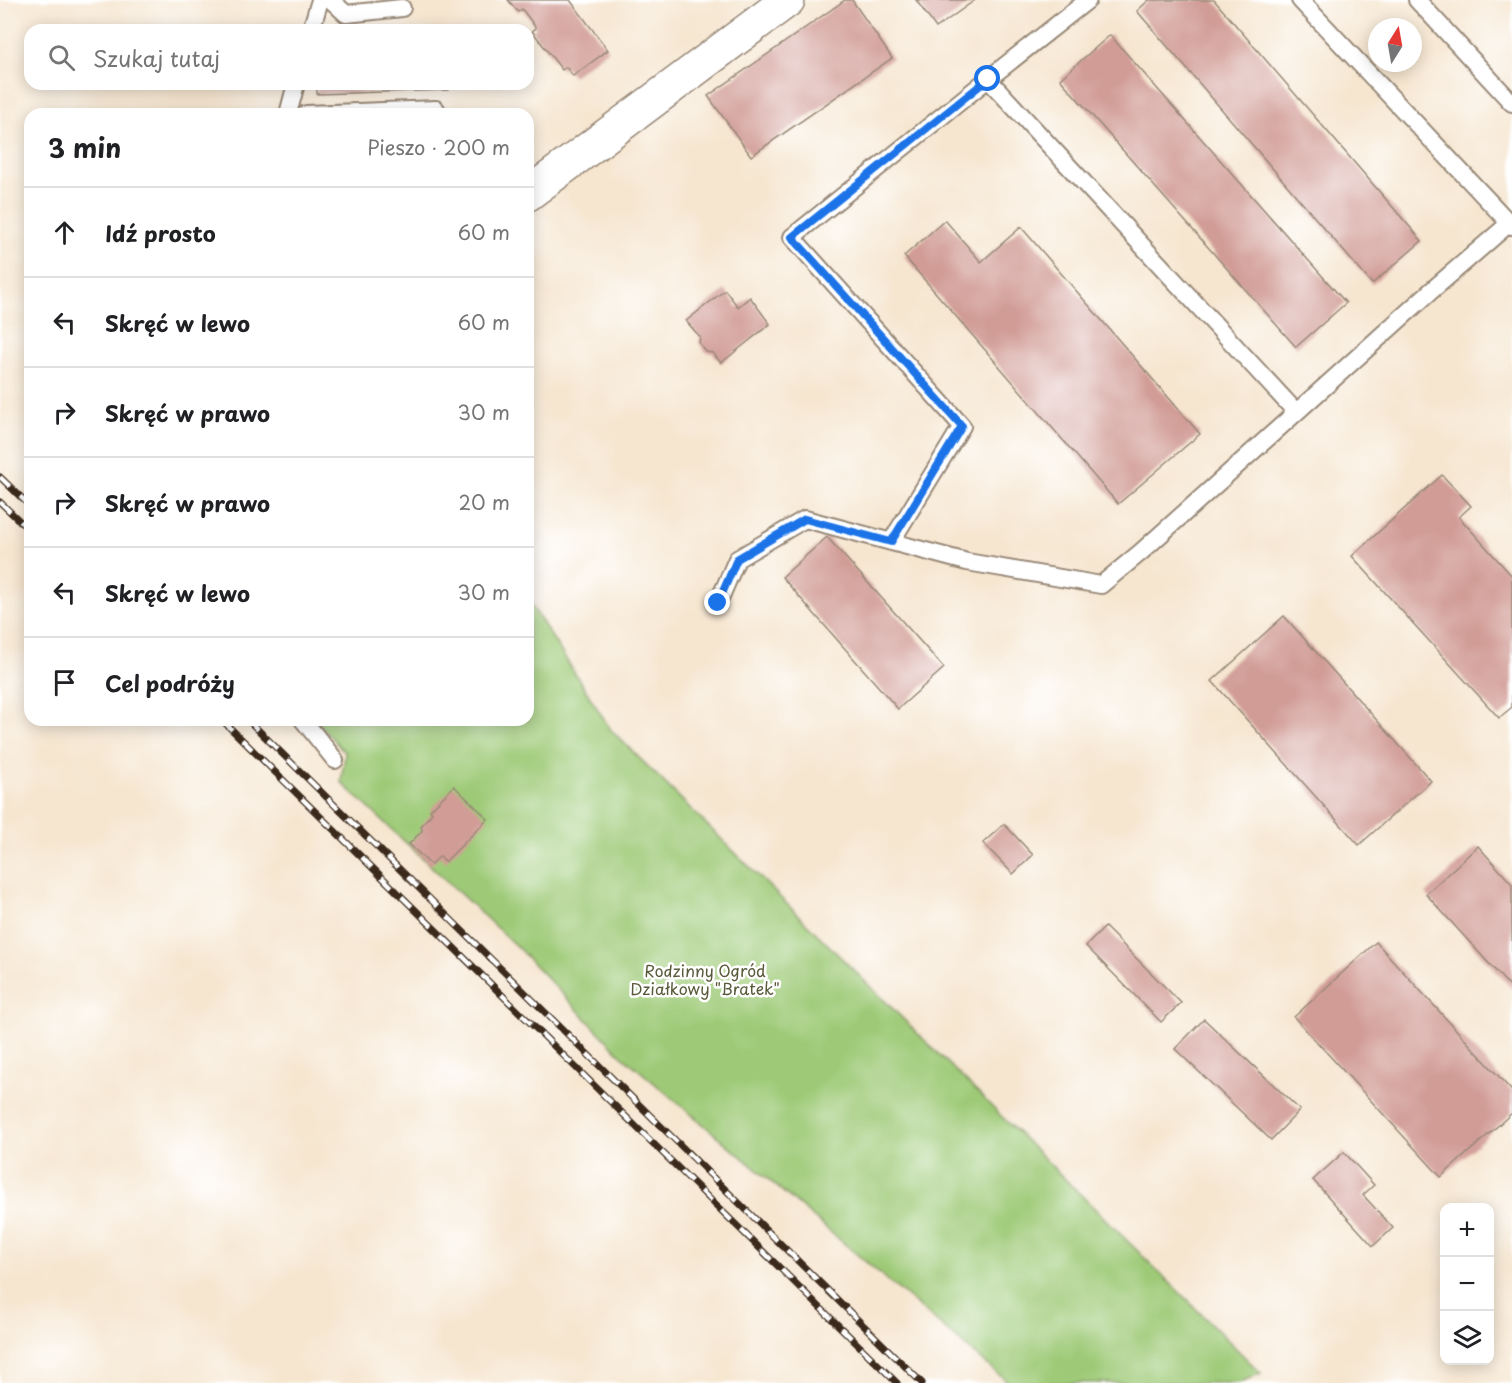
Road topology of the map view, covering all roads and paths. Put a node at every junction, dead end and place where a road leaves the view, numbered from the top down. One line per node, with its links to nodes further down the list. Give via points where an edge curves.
1 (320, 0): 8 (lane)
2 (331, 0): 7 (lane, via 346,14)
3 (788, 0): 13 (street)
4 (1088, 0): 9 (lane)
5 (1300, 0): 14 (lane)
6 (1417, 0): 11 (lane)
7 (402, 8)
8 (313, 24)
9 (988, 79): 15 (lane); 16 (lane, via 792,237 962,426)
10 (294, 90): 12 (lane)
11 (1512, 103)
12 (290, 108)
13 (534, 190)
14 (1511, 223): 15 (lane)
15 (1296, 412): 16 (lane, via 1101,585 967,562)
16 (891, 542): 17 (lane, via 805,519 737,559)
17 (718, 603)
18 (308, 726): 19 (lane)
19 (335, 760)

